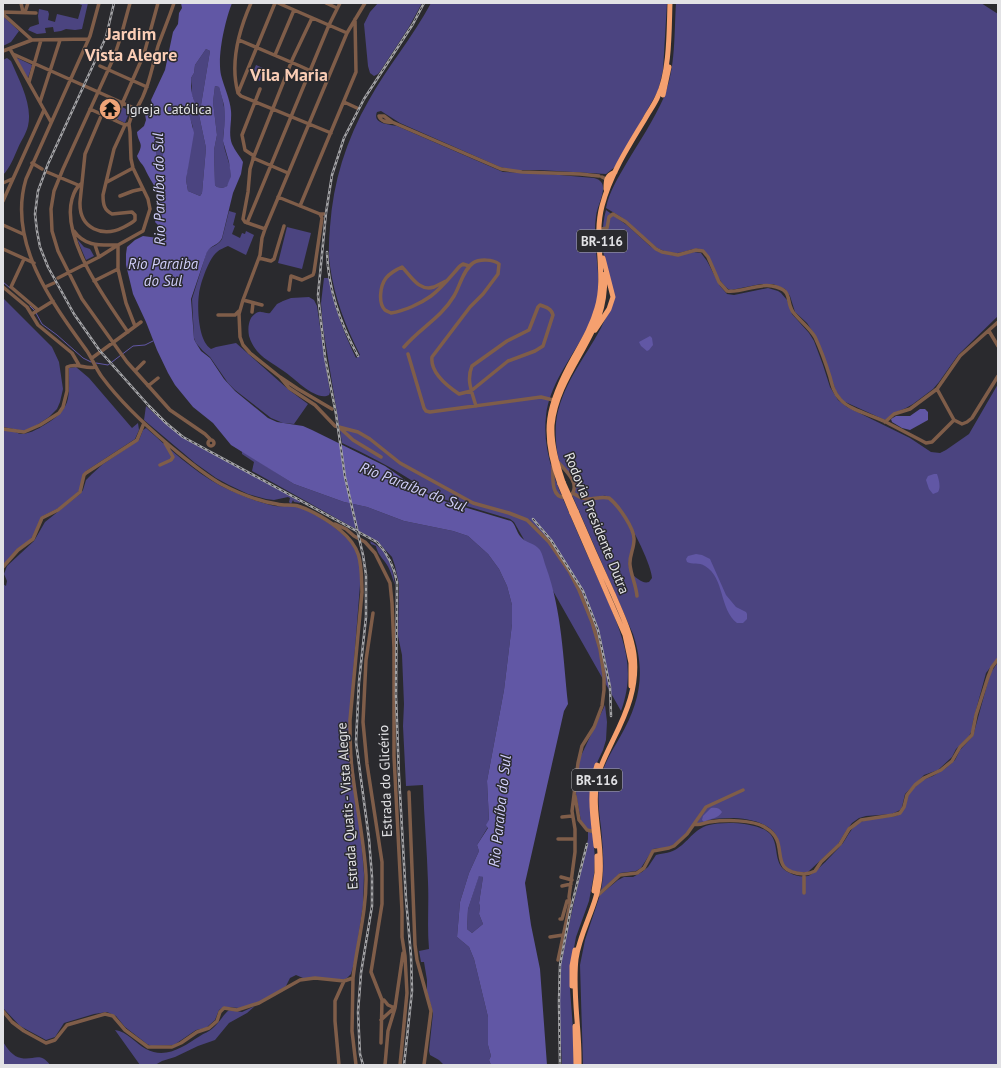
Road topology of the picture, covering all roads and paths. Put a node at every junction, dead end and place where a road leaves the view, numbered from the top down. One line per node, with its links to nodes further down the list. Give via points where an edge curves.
1 (21, 3): 15 (street)
2 (28, 3): 15 (street)
3 (98, 3): 22 (street, Estrada Quatis - Vista Alegre)
4 (130, 3): 35 (street)
5 (158, 3): 40 (street, via 144,54)
6 (174, 3): 42 (street)
7 (251, 3): 26 (street)
8 (277, 3): 14 (street); 27 (street)
9 (326, 3): 13 (street)
10 (340, 3): 13 (street)
11 (364, 3): 19 (street)
12 (672, 3): 69 (highway, Rodovia Presidente Dutra / BR-116, via 666,69 661,88); 91 (highway, Rodovia Presidente Dutra / BR-116, via 670,58 665,88 615,178 604,209)
13 (337, 8): 20 (street)
14 (294, 10): 18 (street); 31 (street)
15 (24, 12): 16 (street); 17 (street)
16 (3, 13): 23 (street)
17 (36, 13)
18 (312, 18): 20 (street); 32 (street)
19 (355, 18): 21 (street); 48 (street, via 357,70)
20 (329, 25): 21 (street); 36 (street)
21 (347, 33): 38 (street)
22 (88, 39): 25 (street); 39 (street, Estrada Quatis - Vista Alegre)
23 (32, 40): 24 (street); 28 (street)
24 (41, 40): 25 (street); 33 (street)
25 (60, 40): 37 (street)
26 (239, 40): 27 (street); 45 (street, via 235,69)
27 (257, 48): 31 (street); 45 (street)
28 (10, 49): 29 (street); 30 (street)
29 (3, 51)
30 (13, 54): 33 (street); 41 (street)
31 (275, 55): 32 (street)
32 (292, 62): 36 (street); 53 (street)
33 (34, 64): 37 (street); 41 (street)
34 (100, 66): 35 (street)
35 (108, 70): 40 (street); 44 (street)
36 (310, 70): 38 (street); 56 (street)
37 (51, 71): 39 (street); 47 (street)
38 (328, 79): 60 (street)
39 (70, 80): 44 (street); 58 (street, Estrada Quatis - Vista Alegre)
40 (133, 80): 42 (street); 49 (street)
41 (29, 82): 47 (street)
42 (147, 87): 50 (street)
43 (260, 89): 46 (street)
44 (98, 91): 49 (street); 52 (street)
45 (238, 93): 46 (street)
46 (255, 101): 53 (street); 63 (street, via 241,136 245,150)
47 (40, 102): 54 (street)
48 (344, 102): 51 (street); 62 (street)
49 (123, 103): 50 (street); 57 (street)
50 (135, 108): 61 (street)
51 (356, 108)
52 (90, 109): 55 (street); 72 (street)
53 (273, 109): 56 (street); 63 (street)
54 (44, 110): 58 (street); 73 (street)
55 (102, 114): 57 (street); 76 (street, via 85,154)
56 (290, 117): 60 (street); 65 (street)
57 (115, 120): 61 (street)
58 (51, 122): 64 (street, Estrada Quatis - Vista Alegre)
59 (392, 122): 71 (street, via 501,169)
60 (309, 124): 62 (street); 70 (street)
61 (127, 126): 66 (street); 74 (street, via 114,149)
62 (331, 132): 84 (street)
63 (254, 157): 65 (street); 85 (street, via 250,169)
64 (32, 164): 67 (street); 92 (street, Estrada Quatis - Vista Alegre, via 22,196)
65 (271, 165): 70 (street); 85 (street)
66 (133, 168): 74 (street); 77 (street)
67 (42, 169)
68 (47, 172): 72 (street)
69 (615, 172): 71 (highway); 79 (highway, Rodovia Presidente Dutra / BR-116)
70 (288, 173): 82 (street)
71 (602, 177): 79 (highway)
72 (60, 178): 76 (street); 105 (street, via 51,204 51,226 57,248)
73 (12, 179): 75 (street); 83 (street)
74 (107, 182): 80 (street, via 103,204 112,214 132,212 135,218 133,222 112,231 94,229 82,216)
75 (3, 183)
76 (80, 184): 78 (street); 80 (street)
77 (142, 189): 81 (street); 94 (street, via 150,209 145,228)
78 (74, 193): 80 (street); 89 (street, via 71,205)
79 (605, 194): 142 (highway, Rodovia Presidente Dutra / BR-116, via 599,224 602,272 598,307)
80 (80, 196)
81 (120, 196)
82 (278, 197): 84 (street); 90 (street)
83 (3, 201)
84 (300, 206): 112 (street, via 322,214 321,226 314,274 302,280 291,276)
85 (245, 222): 87 (street); 90 (street)
86 (3, 225): 92 (street)
87 (241, 226)
88 (284, 226): 98 (street, via 274,259)
89 (72, 227): 93 (street, via 81,239); 102 (street)
90 (265, 229): 98 (street)
91 (602, 229): 99 (highway, Rodovia Presidente Dutra / BR-116); 146 (street, via 607,228 608,217 613,214 662,252 678,255 696,250 703,251 719,282 727,291 764,286 783,290 789,298 793,312 813,335 836,395 848,405)
92 (23, 234): 101 (street, Estrada Quatis - Vista Alegre)
93 (95, 245): 94 (street); 97 (street)
94 (118, 245): 97 (street); 104 (street)
95 (4, 250): 96 (street); 100 (street)
96 (3, 255)
97 (99, 257): 102 (street)
98 (259, 258): 113 (street)
99 (603, 258): 126 (highway, Rodovia Presidente Dutra / BR-116, via 604,296 600,314); 126 (highway, via 613,298 601,322)
100 (24, 259): 101 (street); 118 (street, via 11,287)
101 (34, 263): 111 (street, Estrada Quatis - Vista Alegre)
102 (86, 264): 105 (street); 107 (street)
103 (469, 266): 108 (street, via 463,264); 129 (street, via 454,296 437,318); 141 (street, via 483,260 496,261 499,264 498,274 470,306 432,357 431,362 450,388 459,394)
104 (118, 269): 107 (street); 123 (street, via 126,303)
105 (69, 272): 106 (street); 127 (street, via 82,299)
106 (58, 278)
107 (94, 281): 125 (street)
108 (446, 281): 108 (street, via 431,296 401,311 391,313 384,310 381,303 381,291 386,278 402,267 421,287 432,288)
109 (54, 283): 111 (street)
110 (3, 287): 118 (street)
111 (45, 287): 114 (street, Estrada Quatis - Vista Alegre)
112 (289, 290)
113 (243, 300): 115 (street); 117 (street)
114 (53, 301): 118 (street); 131 (street, Estrada Quatis - Vista Alegre)
115 (253, 303): 116 (street); 119 (street)
116 (262, 305)
117 (240, 308): 120 (street, via 235,315); 137 (street, via 239,330 244,345 252,355)
118 (35, 312): 133 (street, via 39,326 72,353)
119 (252, 312)
120 (218, 315)
121 (141, 322): 123 (street)
122 (998, 322): 124 (street)
123 (135, 326): 125 (street)
124 (989, 331): 128 (street); 140 (street, via 960,356)
125 (128, 332): 127 (street)
126 (587, 340): 153 (highway, Rodovia Presidente Dutra / BR-116, via 557,401 552,426)
127 (113, 342): 131 (street); 135 (street)
128 (998, 346)
129 (404, 347)
130 (408, 354): 143 (street, via 426,411)
131 (92, 358): 134 (street, Estrada Quatis - Vista Alegre)
132 (144, 362): 135 (street)
133 (78, 365): 134 (street, via 89,369); 149 (street, via 67,367 66,395 58,414 24,432)
134 (95, 366): 147 (street, Estrada Quatis - Vista Alegre, via 126,406)
135 (135, 371): 139 (street)
136 (998, 376): 145 (street, via 972,418 962,424)
137 (280, 377): 144 (street); 148 (street, via 289,388 315,405 330,422)
138 (158, 378): 139 (street)
139 (148, 386): 151 (street, via 170,410)
140 (937, 389): 145 (street); 146 (street)
141 (471, 391): 141 (street, via 469,383 472,366 507,341 529,330 540,305 553,312 543,346 508,361); 143 (street)
142 (553, 400): 143 (street, via 541,396); 153 (highway, Rodovia Presidente Dutra / BR-116, via 549,432)
143 (476, 406)
144 (332, 409)
145 (954, 420): 146 (street, via 928,443)
146 (885, 422)
147 (144, 423): 150 (street, Estrada Quatis - Vista Alegre); 158 (street, via 137,440 86,473 80,492 58,510 42,518 34,538 18,550)
148 (340, 428): 152 (street, via 353,440); 163 (street, via 363,435 400,463 473,503 527,520 548,542 569,571 592,622 604,675 602,706 594,727 582,746)
149 (3, 429)
150 (163, 440): 154 (street, via 173,457); 157 (street, Estrada Quatis - Vista Alegre, via 205,474 237,492 277,504 297,506)
151 (211, 440)
152 (381, 457)
153 (554, 461): 155 (street, via 574,482); 155 (street, via 555,492 564,498); 156 (highway, Rodovia Presidente Dutra / BR-116, bridge)
154 (160, 466)
155 (573, 493): 159 (street, via 587,500 606,497 610,499 630,526 635,538 630,567)
156 (574, 512): 168 (highway, Rodovia Presidente Dutra / BR-116, via 623,629 631,663 628,701 595,772 592,800); 176 (highway, Rodovia Presidente Dutra / BR-116, via 628,631 635,664 629,708 600,768 596,783 595,803 601,866)
157 (332, 523): 181 (street, Estrada do Glicério, via 365,542 375,553 390,583 394,648 394,756); 183 (street, Estrada Quatis - Vista Alegre, via 346,534 354,545 360,557 362,573 350,739 366,876)
158 (3, 567)
159 (637, 596)
160 (373, 613): 185 (street, via 366,660 363,722 382,862 382,904 372,972)
161 (998, 659): 171 (street, via 988,677 972,735 960,747 952,761 915,785 906,795 900,813 861,820 849,829 840,844 815,871)
162 (743, 790): 167 (street, via 706,807)
163 (574, 791): 165 (street); 168 (street, via 579,820 587,830)
164 (409, 792): 194 (street, via 415,945 431,1011)
165 (572, 816): 166 (street); 170 (street)
166 (562, 817)
167 (694, 824): 171 (street, via 740,821 763,826 777,839 784,868 790,872); 176 (street, via 674,846 653,851 644,868 637,873 620,875)
168 (594, 832): 195 (highway, Rodovia Presidente Dutra / BR-116, via 597,860 595,888 579,934 572,966)
169 (558, 839): 170 (street)
170 (575, 839): 173 (street)
171 (804, 874): 175 (street)
172 (562, 877): 173 (street)
173 (572, 882): 174 (street); 177 (street)
174 (562, 886)
175 (804, 893)
176 (596, 897): 196 (highway, Rodovia Presidente Dutra / BR-116, via 576,959)
177 (569, 900): 178 (street); 179 (street)
178 (560, 920)
179 (563, 935): 180 (street); 182 (street)
180 (550, 937)
181 (404, 948): 186 (street); 193 (street, Estrada do Glicério, via 407,993)
182 (558, 960)
183 (353, 978): 184 (street); 191 (street, Estrada Quatis - Vista Alegre, via 352,1030)
184 (344, 982): 187 (street, via 315,978 300,980 259,1003 237,1010 224,1008 217,1021 209,1028 172,1047 148,1047 125,1030 113,1016 105,1014 67,1025 55,1040 46,1043 24,1031); 190 (street, via 335,1001)
185 (382, 1000): 186 (street); 188 (street)
186 (395, 1008): 188 (street); 192 (street, via 387,1036)
187 (3, 1011)
188 (381, 1020): 189 (street)
189 (381, 1043)
190 (339, 1065)
191 (356, 1065)
192 (385, 1065)
193 (400, 1065)
194 (424, 1065)
195 (576, 1065)
196 (579, 1065)

